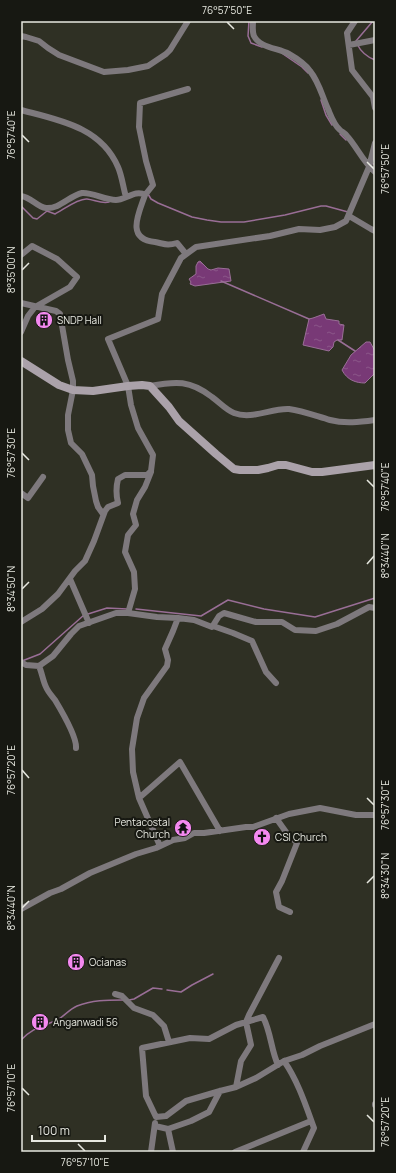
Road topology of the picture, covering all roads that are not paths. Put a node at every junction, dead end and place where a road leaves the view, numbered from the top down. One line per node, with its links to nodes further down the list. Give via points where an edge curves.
1 (188, 21): 4 (street, via 166,54 148,66 128,70 104,72 59,55 40,41)
2 (253, 21): 11 (street, via 256,39 288,53 310,70 334,123)
3 (355, 21): 6 (street, via 347,33)
4 (21, 36)
5 (375, 40): 6 (street)
6 (348, 45): 8 (street, via 352,70 373,97)
7 (188, 89): 15 (street, via 140,103 139,127 153,185)
8 (375, 108)
9 (21, 110): 14 (street, via 83,129 97,139 113,157)
10 (375, 143): 11 (street)
11 (370, 166): 12 (street); 16 (street)
12 (375, 172)
13 (21, 196): 14 (street, via 44,208 50,208 82,194 117,200)
14 (126, 197): 15 (street, via 140,192)
15 (144, 197): 18 (street, via 136,232 151,242 168,245 177,243)
16 (349, 214): 17 (street); 18 (street, via 346,221 336,227 320,230 299,229 270,236 196,246)
17 (375, 231)
18 (186, 254): 24 (street, via 181,258 162,294 158,319 108,339)
19 (21, 255): 21 (street, via 32,246 57,259 77,278 70,287)
20 (21, 303): 21 (street)
21 (35, 307): 22 (street); 26 (street, via 60,314)
22 (21, 332)
23 (21, 361): 26 (street, via 59,385)
24 (128, 386): 25 (street); 26 (street, via 93,391); 29 (street, via 138,428 153,455)
25 (150, 386): 27 (street, via 167,382 187,383 235,413 256,414 288,409 342,422); 28 (street, via 179,421 234,468 258,470 286,465 322,472)
26 (73, 390): 32 (street, via 68,415 71,443 82,454 92,475 96,501)
27 (375, 420)
28 (375, 465)
29 (151, 472): 32 (street, via 147,475 120,477 116,488 118,503 108,507); 35 (street, via 137,500 133,514 136,525 128,535 125,552 134,572 135,589)
30 (43, 477): 31 (street, via 28,498)
31 (21, 493)
32 (103, 514): 33 (street, via 85,561)
33 (70, 579): 37 (street, via 50,602); 38 (street)
34 (375, 608): 39 (street, via 370,607 337,624 316,631 295,630 282,622 256,622 224,613)
35 (128, 613): 36 (street); 38 (street, via 116,614)
36 (178, 618): 39 (street); 44 (street, via 165,649 167,666 144,698 137,718 132,749 133,772)
37 (21, 622)
38 (89, 623): 41 (street, via 79,626 53,656)
39 (213, 626): 42 (street, via 252,641 266,672)
40 (21, 662): 41 (street, via 24,665)
41 (38, 666): 43 (street, via 45,686 74,737)
42 (276, 683)
43 (76, 748)
44 (139, 798): 47 (street, via 180,762); 48 (street)
45 (375, 815): 46 (street, via 356,815 320,808)
46 (276, 818): 47 (street, via 253,827); 50 (street, via 297,843 276,892 280,907)
47 (220, 831): 48 (street, via 194,833)
48 (160, 846): 49 (street, via 90,873)
49 (21, 909)
50 (290, 912)
51 (279, 958): 53 (street)
52 (115, 994): 55 (street, via 134,1008 153,1015 164,1026)
53 (246, 1022): 55 (street, via 209,1039 190,1038); 57 (street, via 263,1017); 58 (street, via 251,1045 241,1061)
54 (375, 1024): 56 (street)
55 (169, 1042): 60 (street, via 142,1048 146,1096)
56 (284, 1061): 57 (street); 61 (street, via 290,1069)
57 (278, 1065): 58 (street)
58 (236, 1087): 59 (street)
59 (220, 1091): 60 (street, via 186,1101 166,1116); 63 (street, via 209,1112)
60 (156, 1118): 62 (street)
61 (311, 1121): 66 (street); 67 (street, via 314,1128)
62 (155, 1126): 63 (street); 64 (street)
63 (168, 1130): 65 (street)
64 (151, 1152)
65 (173, 1152)
66 (235, 1152)
67 (303, 1152)

